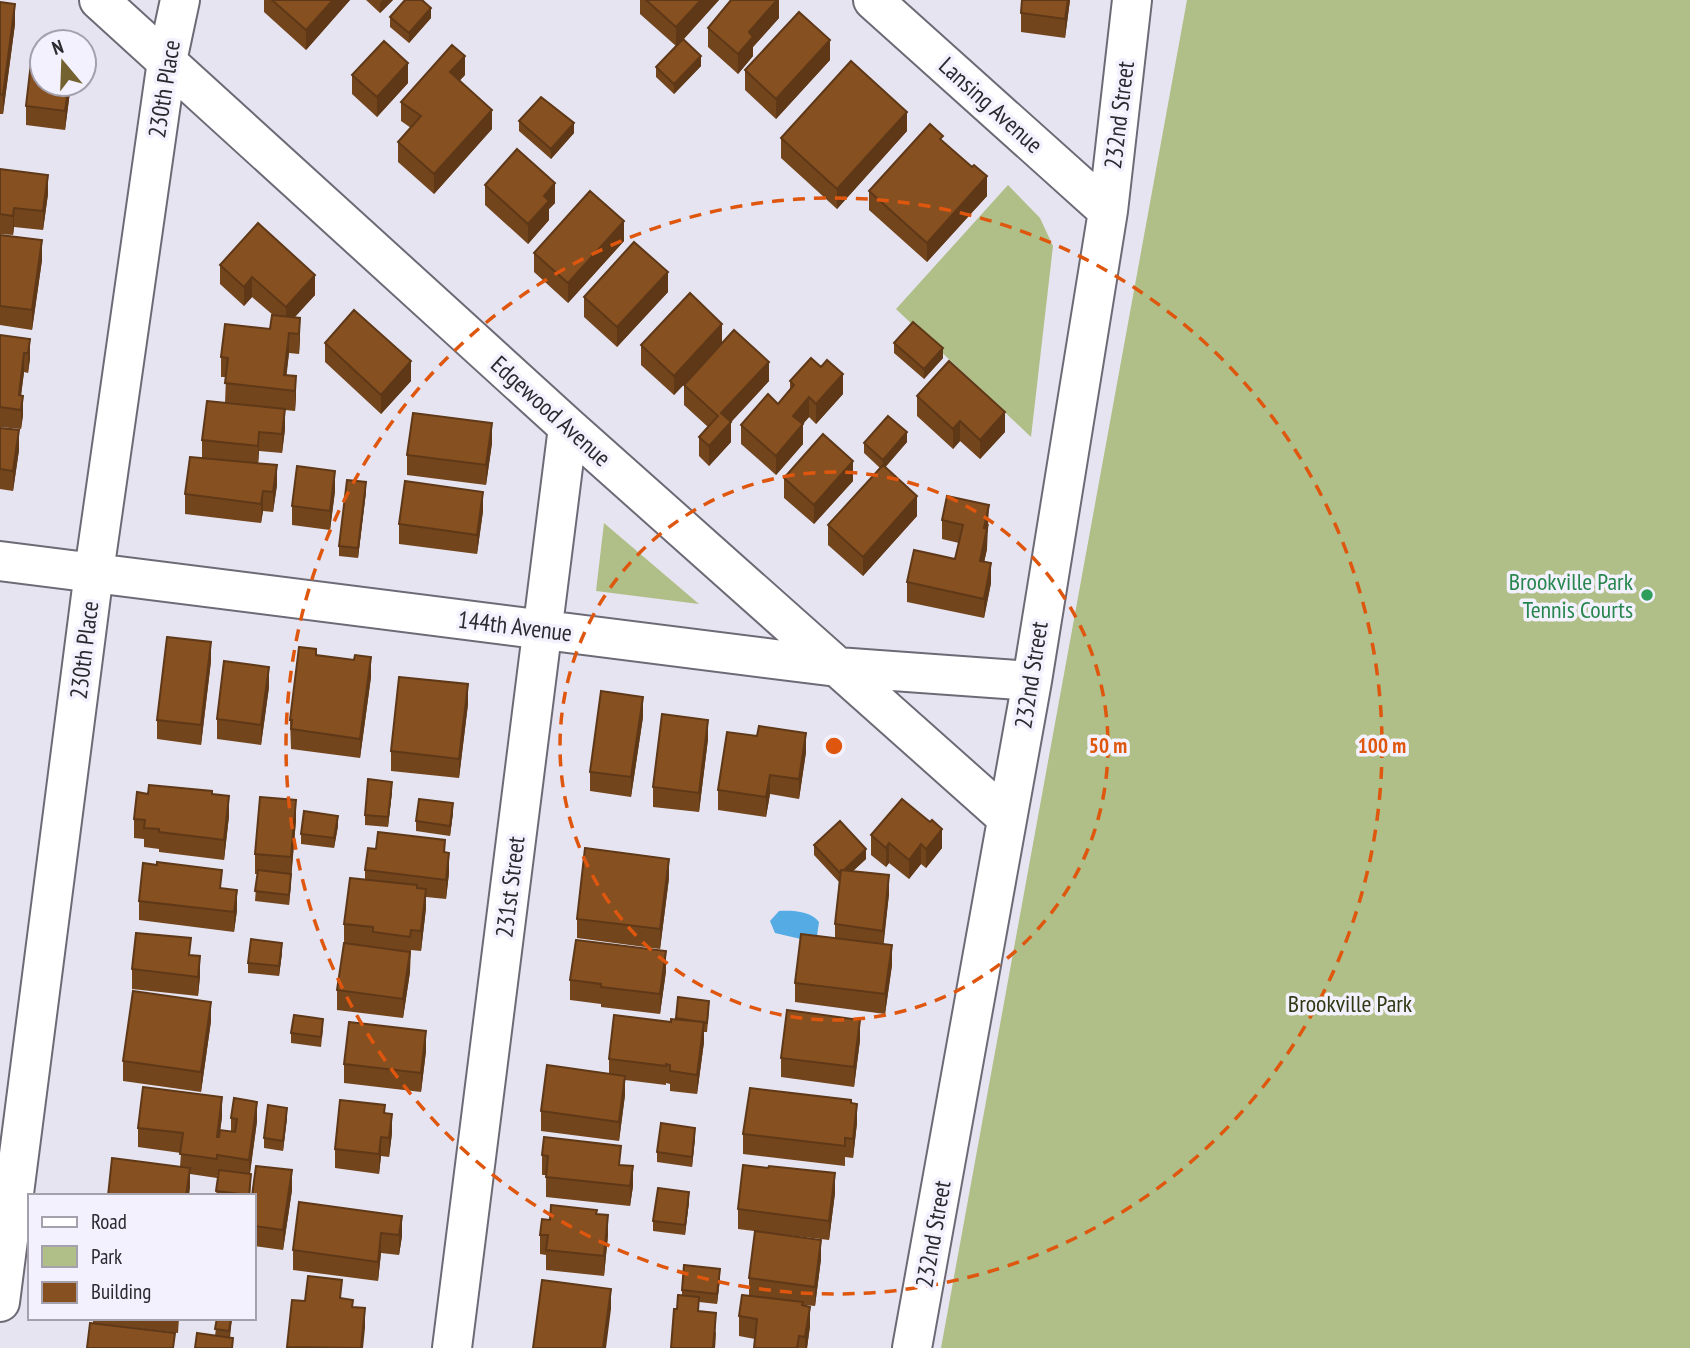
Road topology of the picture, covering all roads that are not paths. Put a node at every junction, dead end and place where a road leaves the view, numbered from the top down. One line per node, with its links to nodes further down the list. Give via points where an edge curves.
1 (99, 0): 5 (street, Edgewood Avenue)
2 (180, 0): 5 (street, 230th Place)
3 (873, 0): 6 (street, Lansing Avenue)
4 (1132, 0): 6 (street, 232nd Street)
5 (167, 61): 7 (street, Edgewood Avenue); 9 (street, 230th Place)
6 (1108, 211): 12 (street, 232nd Street)
7 (568, 427): 10 (street, 231st Street); 11 (street, Edgewood Avenue)
8 (0, 561): 9 (street, 144th Avenue)
9 (94, 572): 10 (street, 144th Avenue); 14 (street, 230th Place)
10 (542, 629): 11 (street, 144th Avenue); 15 (street, 231st Street)
11 (837, 667): 12 (street, 144th Avenue); 13 (street, Edgewood Avenue)
12 (1032, 681): 13 (street, 232nd Street)
13 (1007, 818): 16 (street, 232nd Street)
14 (0, 1302)
15 (452, 1348)
16 (912, 1348)

